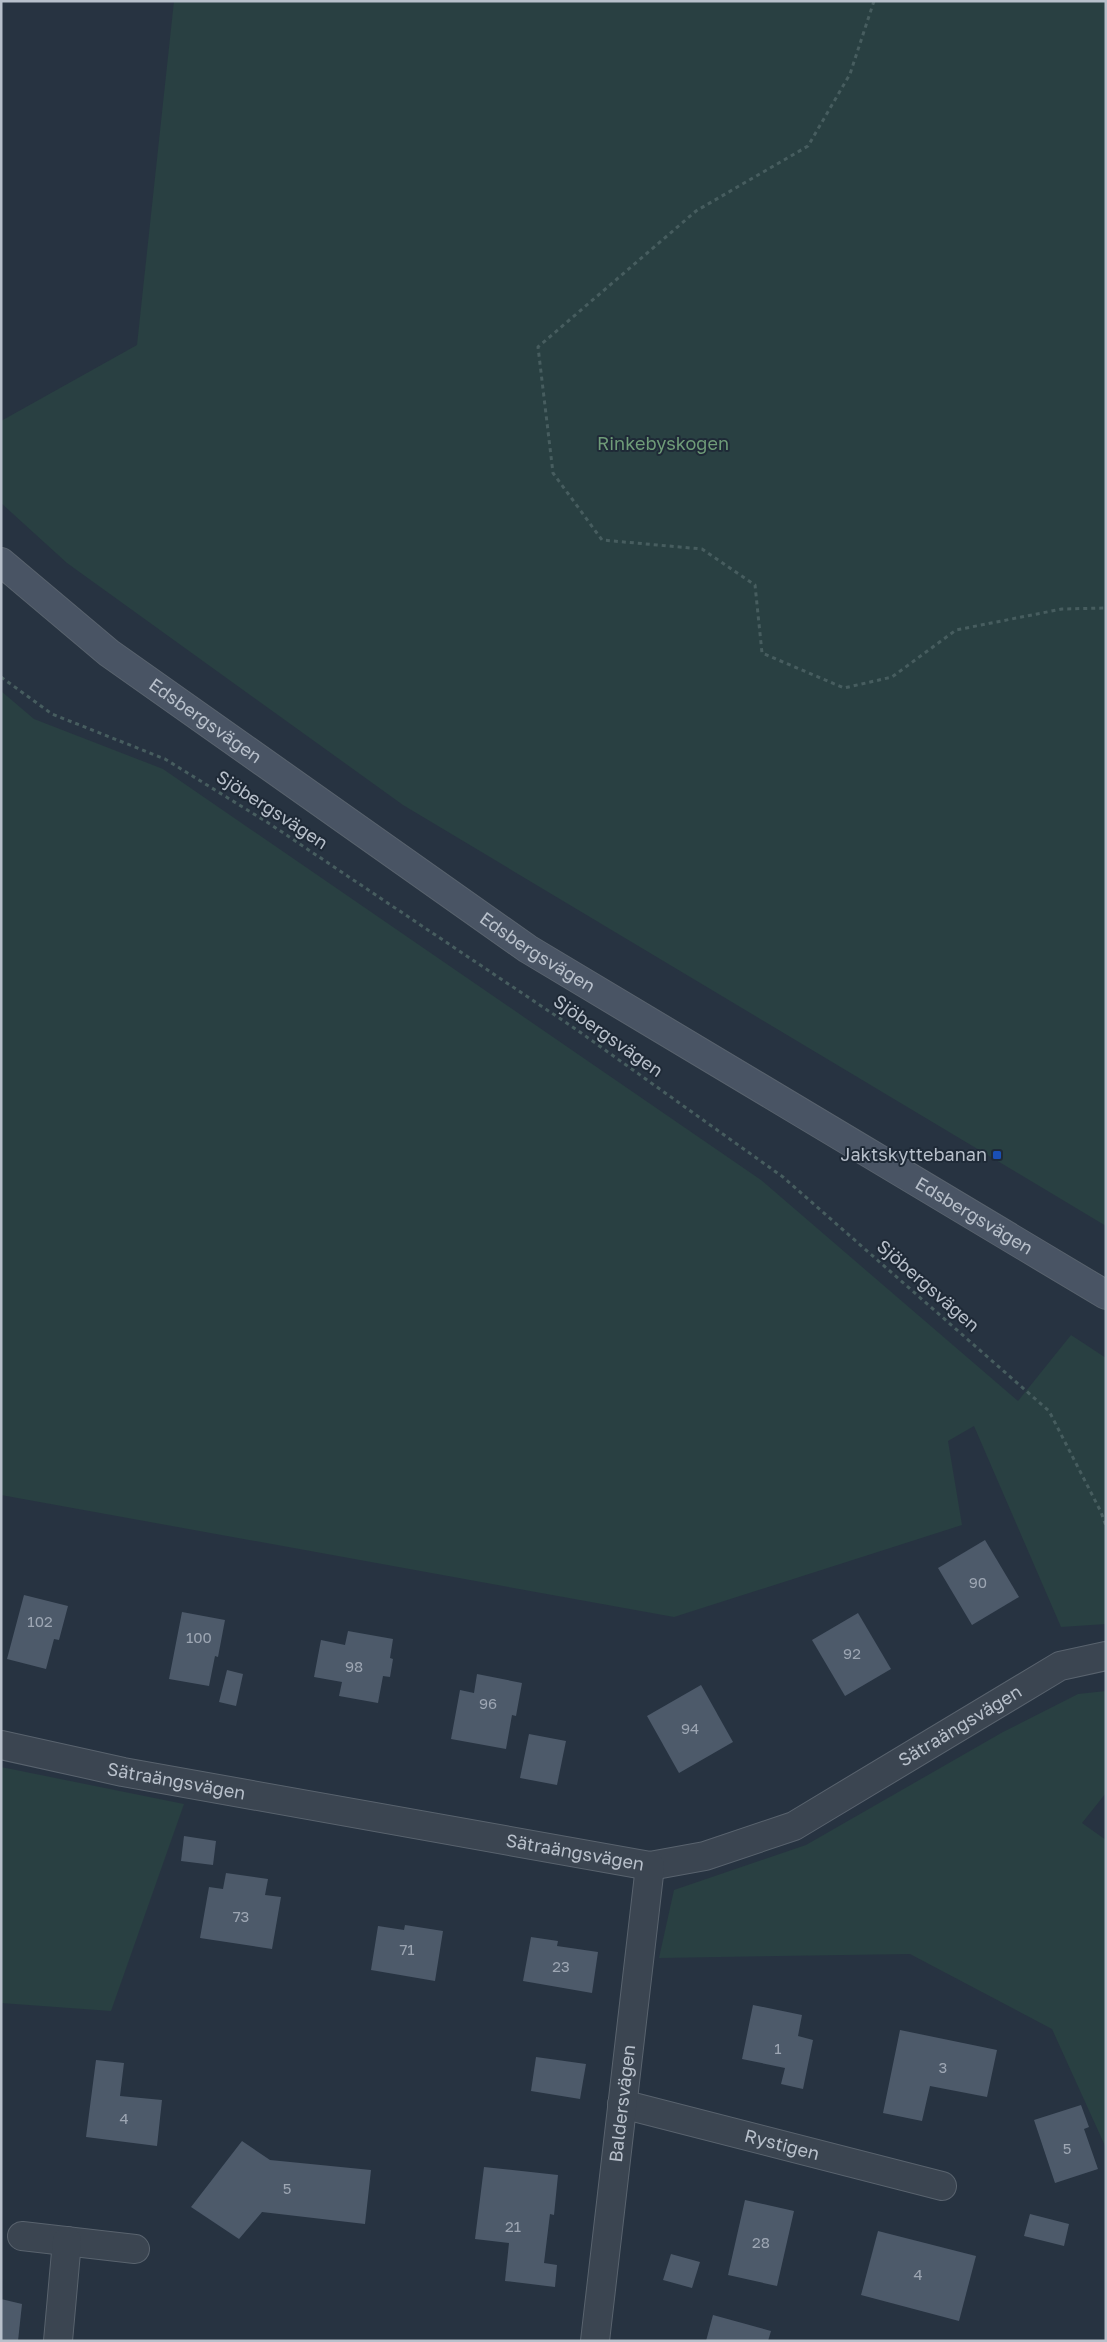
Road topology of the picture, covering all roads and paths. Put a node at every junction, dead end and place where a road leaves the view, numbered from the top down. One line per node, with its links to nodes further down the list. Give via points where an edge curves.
1 (874, 1): 3 (path, via 850,74 808,146 696,211 538,347 552,473 602,540 702,549 754,585 762,653 844,688 892,677 956,630 1062,609)
2 (1, 562): 5 (main road, Edsbergsvägen, via 110,653 528,949)
3 (1106, 608)
4 (1, 676): 6 (path, Sjöbergsvägen, via 52,714 165,759 270,824 576,1030 783,1177 1049,1411)
5 (1106, 1295)
6 (1106, 1526)
7 (1106, 1656): 9 (street, Sätraängsvägen, via 1060,1666 794,1826 705,1856)
8 (1, 1745): 9 (street, Sätraängsvägen, via 123,1772)
9 (650, 1866): 10 (street, Baldersvägen)
10 (622, 2104): 11 (street, Rystigen); 16 (street, Baldersvägen)
11 (942, 2186)
12 (22, 2236): 13 (street)
13 (68, 2241): 14 (street); 15 (street)
14 (135, 2249)
15 (58, 2341)
16 (595, 2341)

